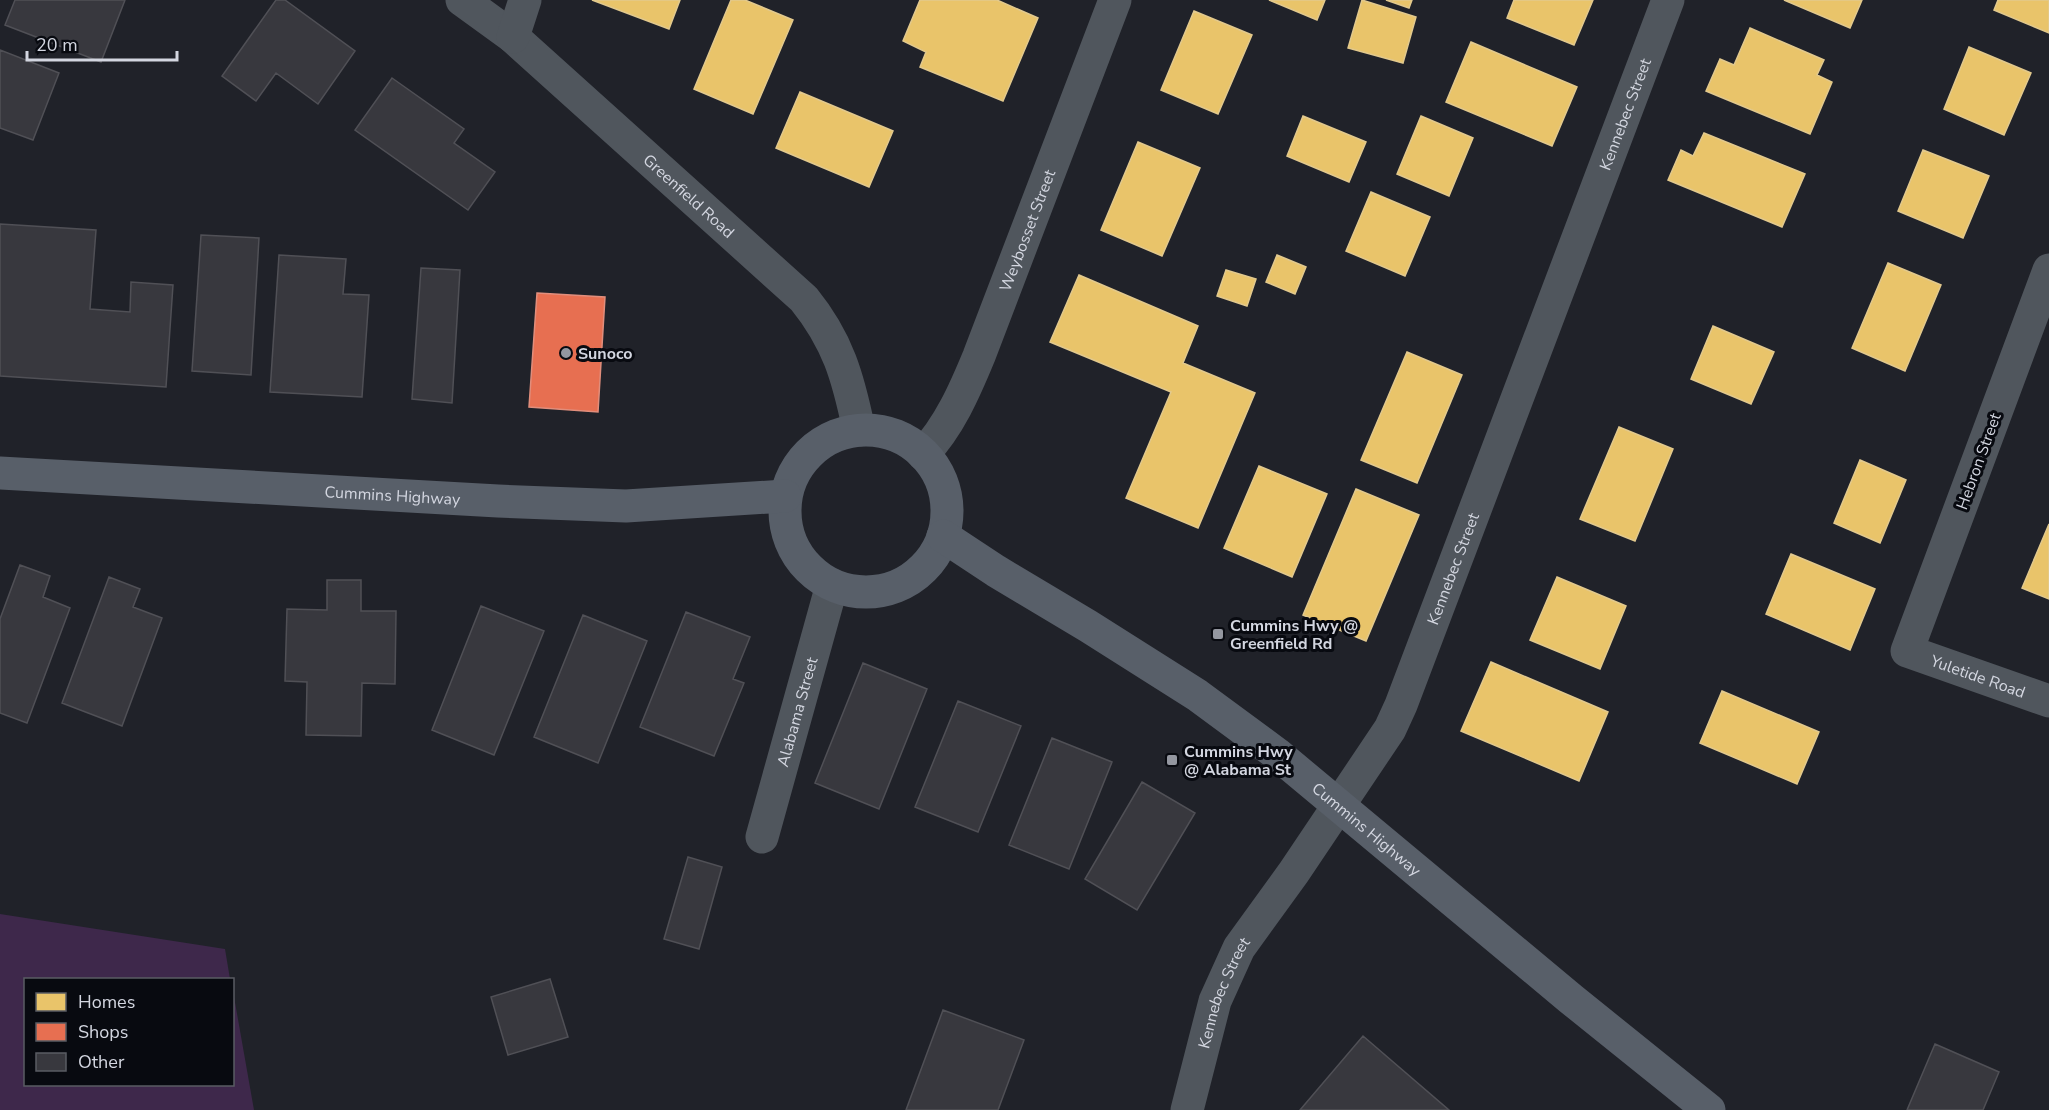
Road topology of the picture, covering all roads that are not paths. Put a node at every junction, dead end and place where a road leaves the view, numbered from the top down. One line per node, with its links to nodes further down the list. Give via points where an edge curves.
1 (462, 0): 5 (street, Greenfield Road)
2 (525, 0): 5 (street)
3 (1115, 0): 8 (street, Weybosset Street, via 976,365 964,392)
4 (1668, 0): 15 (street, Kennebec Street, via 1401,705 1390,729)
5 (513, 37): 7 (street, Greenfield Road, via 804,298 837,350)
6 (2049, 270): 13 (street, Hebron Street)
7 (859, 430): 8 (main road, via 886,432); 10 (main road, via 834,436 811,450 795,472)
8 (923, 454): 11 (main road, via 943,484 947,510)
9 (0, 473): 10 (main road, Cummins Highway, via 627,506)
10 (785, 496): 12 (main road, via 785,523 794,549 810,570)
11 (943, 536): 12 (main road, via 930,561 910,578 886,590 859,592); 15 (main road, Cummins Highway, via 1197,695)
12 (832, 585): 16 (street, Alabama Street)
13 (1907, 651): 14 (street, Yuletide Road)
14 (2049, 701)
15 (1338, 804): 17 (street, Kennebec Street, via 1239,948 1215,1001); 18 (main road, Cummins Highway)
16 (762, 837)
17 (1187, 1110)
18 (1709, 1110)

